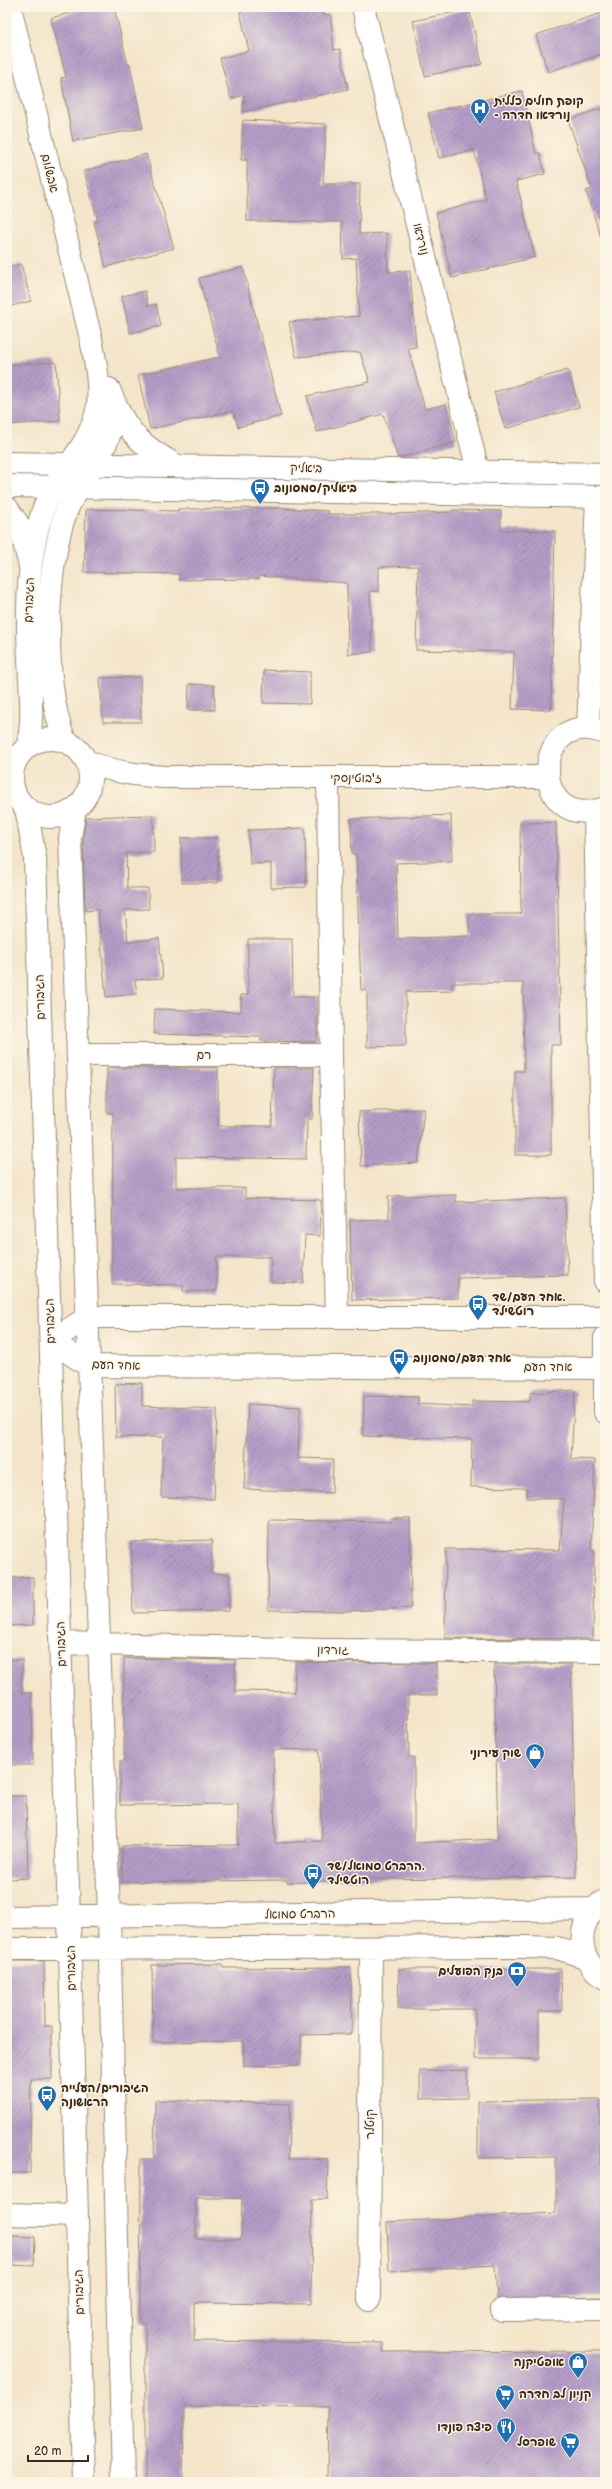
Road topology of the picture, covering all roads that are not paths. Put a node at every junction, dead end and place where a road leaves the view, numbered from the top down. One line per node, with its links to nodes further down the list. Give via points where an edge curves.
1 (10, 7): 3 (street, אבשלום)
2 (363, 7): 9 (street, נורדאו)
3 (91, 339): 4 (street, אבשלום); 6 (street, אבשלום, via 97,374 98,404 89,433)
4 (109, 389): 7 (street, אבשלום, via 114,415 113,426 109,439); 8 (street, via 124,424 155,453)
5 (7, 463): 6 (street, ביאליק)
6 (70, 463): 7 (street, ביאליק); 12 (street, הגיבורים)
7 (95, 463): 8 (street, ביאליק); 13 (street, אבשלום)
8 (179, 466): 9 (street, ביאליק)
9 (478, 471): 10 (street, ביאליק)
10 (605, 474)
11 (7, 486): 12 (street, ביאליק)
12 (53, 487): 13 (street, ביאליק); 16 (street, הגיבורים, via 44,506)
13 (78, 488): 14 (street, ביאליק); 18 (street, הגיבורים, via 66,512 58,538 52,594 54,703)
14 (601, 497): 17 (street)
15 (7, 508): 16 (street, via 20,528)
16 (30, 566): 19 (street, הגיבורים, via 28,630 33,710)
17 (596, 731): 22 (street, via 574,732 561,739 549,757)
18 (65, 741): 19 (street, via 40,740); 20 (street, via 78,750)
19 (18, 753): 24 (street, via 11,773)
20 (86, 761): 21 (street, ז'בוטינסקי, via 122,773); 25 (street, via 90,774 89,786)
21 (164, 777): 23 (street, ז'בוטינסקי); 25 (street, ז'בוטינסקי, via 119,782 93,792)
22 (547, 777): 23 (street, ז'בוטינסקי); 26 (street, via 551,791 564,804 577,811)
23 (328, 778): 28 (street)
24 (17, 801): 25 (street, via 44,817 54,818); 34 (street, הגיבורים, via 35,858)
25 (79, 804): 27 (street, via 70,838)
26 (600, 810): 29 (street)
27 (78, 1055): 28 (street, רם); 31 (street)
28 (330, 1055): 32 (street)
29 (605, 1281)
30 (605, 1316): 32 (street)
31 (88, 1317): 32 (street); 34 (street); 35 (street)
32 (337, 1317)
33 (605, 1338): 36 (street)
34 (51, 1341): 35 (street, אחד העם); 38 (street, הגיבורים)
35 (89, 1366): 36 (street, אחד העם); 39 (street)
36 (604, 1368): 37 (street)
37 (605, 1412)
38 (61, 1643): 39 (street, גורדון); 44 (street, הגיבורים)
39 (99, 1644): 40 (street, גורדון, via 324,1650); 42 (street)
40 (605, 1652)
41 (599, 1905): 42 (street, הרברט סמואל); 49 (street, via 586,1920 582,1932)
42 (109, 1916): 44 (street, הרברט סמואל); 48 (street)
43 (7, 1917): 44 (street, הרברט סמואל)
44 (70, 1917): 47 (street, הגיבורים)
45 (371, 1948): 48 (street); 49 (street, via 558,1948); 53 (street, קוטלר)
46 (7, 1949): 47 (street)
47 (70, 1950): 48 (street); 52 (street, הגיבורים)
48 (110, 1950): 57 (street)
49 (585, 1957): 50 (street, via 593,1969)
50 (605, 1978)
51 (7, 2214): 52 (street)
52 (77, 2216): 56 (street, הגיבורים)
53 (369, 2300)
54 (605, 2309): 55 (street)
55 (502, 2310)
56 (84, 2482)
57 (123, 2482)

